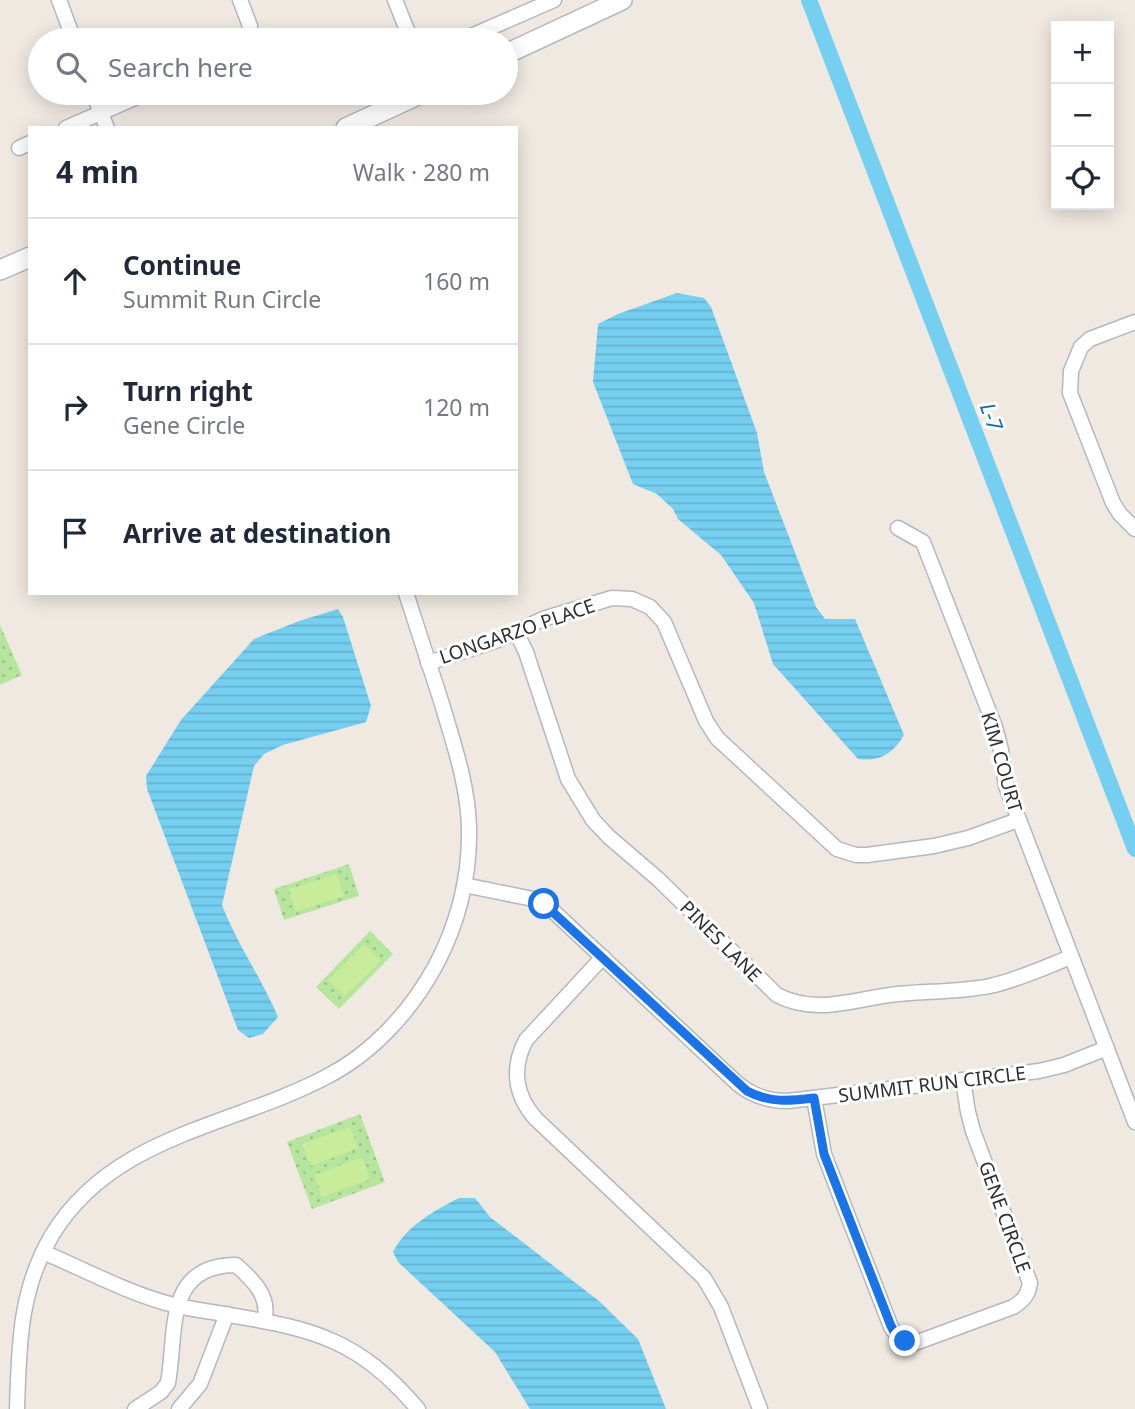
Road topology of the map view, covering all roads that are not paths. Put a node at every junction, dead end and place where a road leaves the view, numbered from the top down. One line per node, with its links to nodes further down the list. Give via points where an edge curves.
1 (59, 0): 6 (street)
2 (240, 0): 7 (street)
3 (395, 0): 8 (street)
4 (554, 0): 9 (street)
5 (622, 0): 10 (street)
6 (70, 28)
7 (249, 28)
8 (406, 28)
9 (490, 28)
10 (518, 48)
11 (98, 105): 14 (street)
12 (119, 105): 14 (street)
13 (396, 105): 17 (street)
14 (101, 113): 15 (street); 16 (street)
15 (71, 126)
16 (106, 126)
17 (350, 126)
18 (28, 258): 19 (street)
19 (0, 270)
20 (1135, 321): 22 (street, via 1081,347 1071,371 1070,393 1113,503)
21 (898, 528): 26 (street, KIM COURT, via 923,542 995,727)
22 (1135, 529)
23 (407, 595): 25 (street)
24 (516, 632): 25 (street, LONGARZO PLACE); 26 (street, LONGARZO PLACE, via 612,598 632,599 650,607 669,631 717,738 829,844 846,853 867,855 934,846); 29 (street, PINES LANE, via 527,652 568,779 593,820 777,995 815,1006 968,989 1012,980)
25 (428, 663): 27 (street, via 466,794 469,828)
26 (1018, 820): 29 (street, KIM COURT)
27 (464, 886): 28 (street, SUMMIT RUN CIRCLE, via 544,904); 34 (street, via 448,939 427,980 376,1042 299,1091 163,1142 117,1166 72,1208)
28 (603, 957): 32 (street, SUMMIT RUN CIRCLE, via 747,1091 777,1101); 43 (street, via 526,1040 516,1070 519,1091 536,1119 704,1278 721,1307)
29 (1071, 957): 30 (street, KIM COURT)
30 (1107, 1048): 31 (street, SUMMIT RUN CIRCLE, via 1040,1071); 33 (street)
31 (963, 1080): 32 (street, SUMMIT RUN CIRCLE); 32 (street, GENE CIRCLE, via 973,1131 1030,1283 1028,1293 1013,1307 915,1343 896,1335 891,1326 824,1154)
32 (814, 1098)
33 (1135, 1122)
34 (43, 1252): 35 (street); 40 (street, via 25,1300)
35 (177, 1306): 36 (street); 37 (street, via 185,1287 199,1273 219,1265 236,1265 265,1299); 38 (street, via 171,1368)
36 (227, 1314): 37 (street); 39 (street, via 200,1384)
37 (264, 1321): 42 (street, via 312,1331 358,1354 399,1386)
38 (164, 1387): 39 (street); 41 (street)
39 (182, 1405)
40 (17, 1409)
41 (135, 1409)
42 (418, 1409)
43 (760, 1409)

